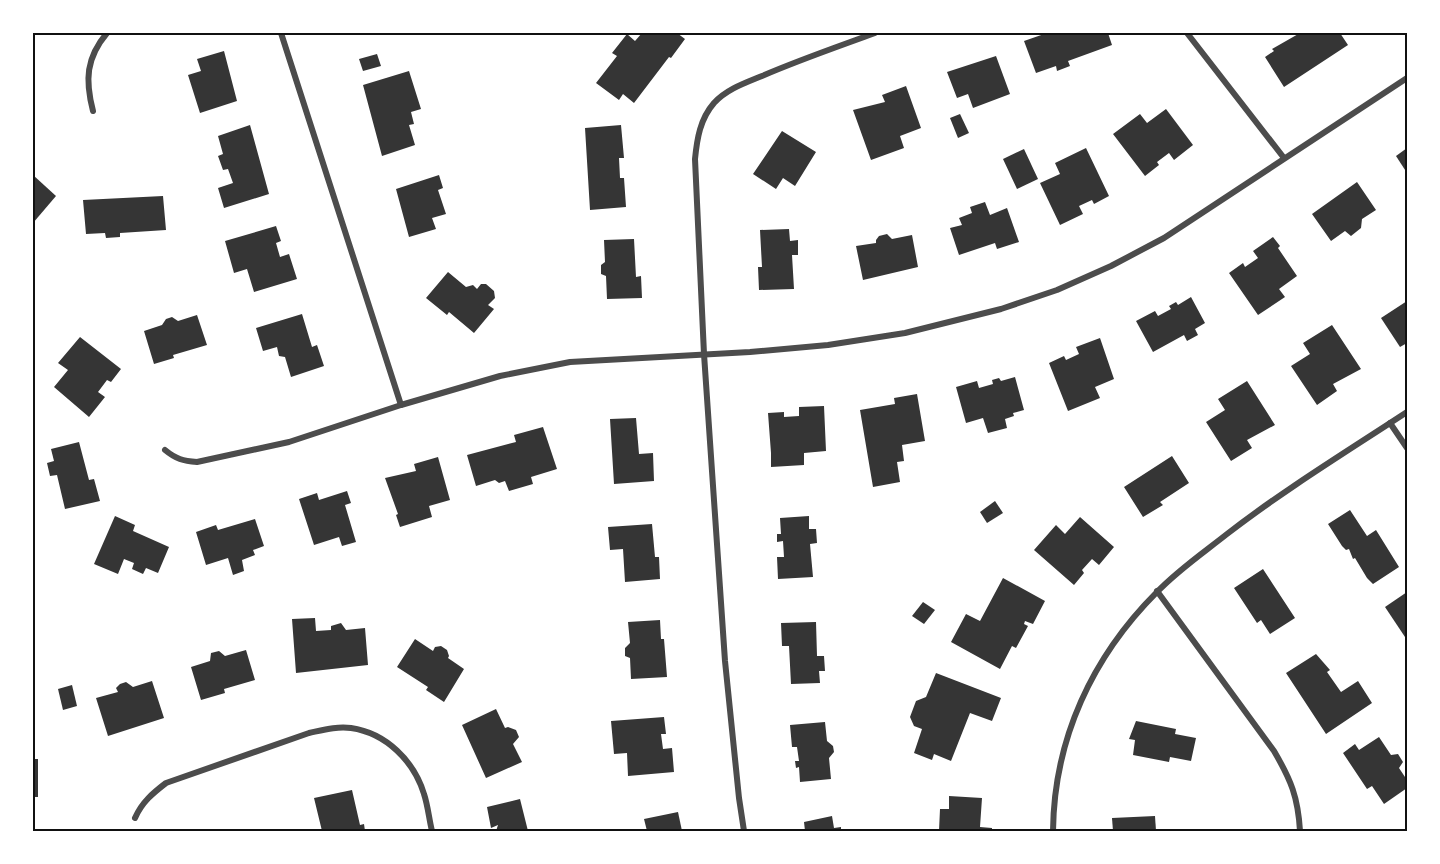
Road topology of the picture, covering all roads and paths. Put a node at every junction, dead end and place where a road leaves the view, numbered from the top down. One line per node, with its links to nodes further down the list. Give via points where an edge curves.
1 (107, 33): 6 (street, via 92,56 88,71)
2 (281, 33): 9 (street)
3 (874, 33): 8 (street, via 729,90 702,121 695,159)
4 (1187, 33): 7 (street)
5 (1407, 78): 7 (street)
6 (93, 111)
7 (1284, 158): 8 (street, via 1164,238 1057,291 905,333 828,345)
8 (704, 354): 9 (street, via 570,362 500,376); 17 (street, via 725,661)
9 (401, 405): 13 (street, via 289,442 197,462 182,460)
10 (1407, 412): 11 (street)
11 (1390, 423): 12 (street); 14 (street, via 1268,502)
12 (1407, 448)
13 (165, 450)
14 (1157, 591): 18 (street, via 1109,650 1085,692 1057,773); 19 (street, via 1279,759 1297,802)
15 (135, 818): 16 (street, via 150,795 166,783 309,733 350,728 368,732 402,755 425,795)
16 (432, 831)
17 (744, 831)
18 (1053, 831)
19 (1300, 831)

